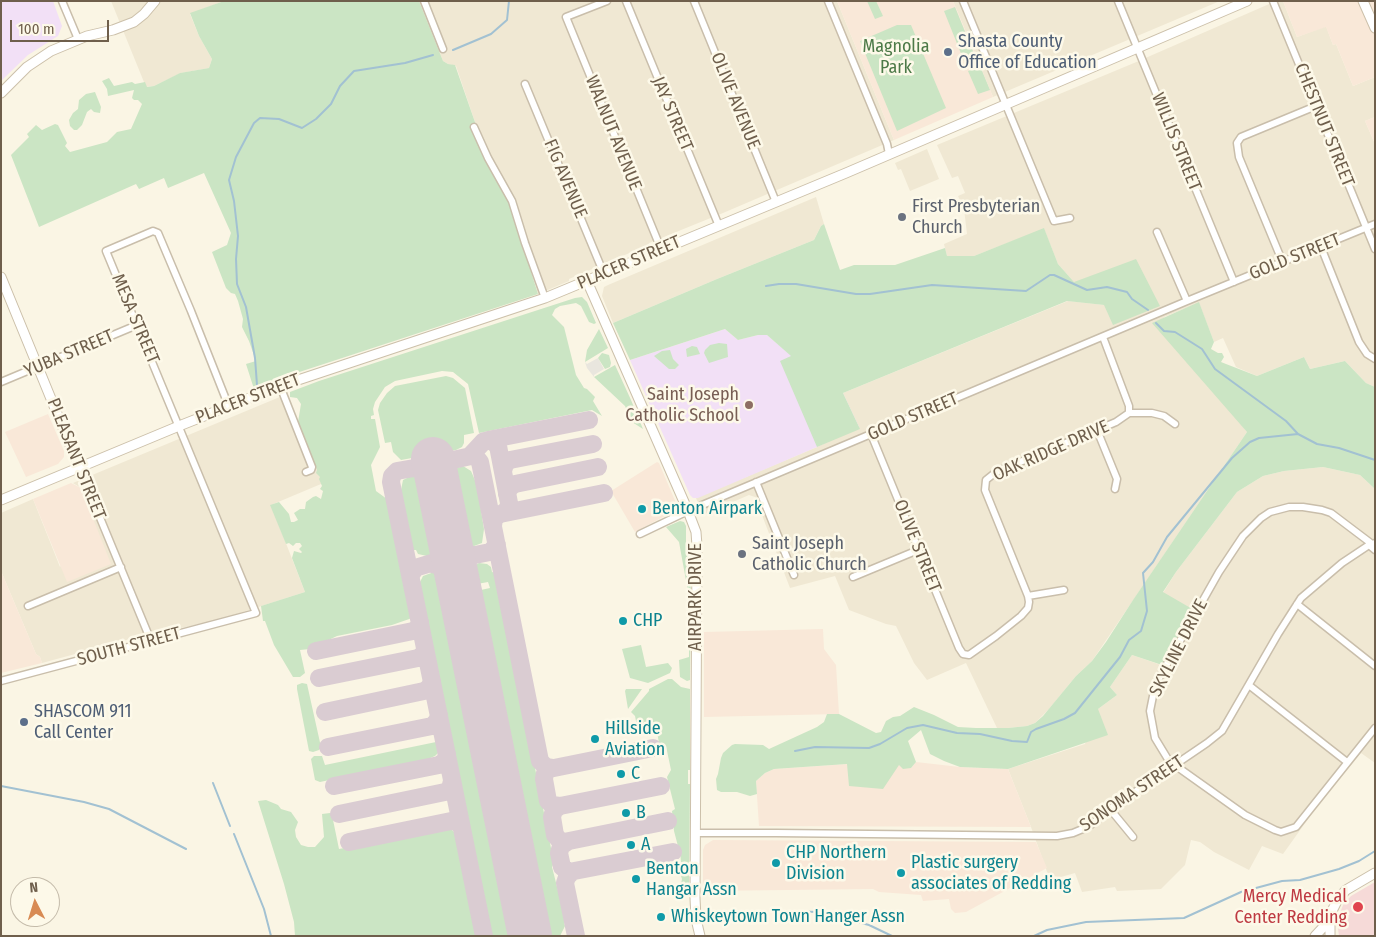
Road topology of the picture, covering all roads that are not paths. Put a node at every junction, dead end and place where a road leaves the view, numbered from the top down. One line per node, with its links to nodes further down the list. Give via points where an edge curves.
1 (62, 1): 14 (street)
2 (155, 1): 14 (main road, via 134,22)
3 (424, 1): 16 (street)
4 (606, 1): 30 (street, WALNUT AVENUE, via 566,17)
5 (626, 1): 26 (street, JAY STREET)
6 (694, 1): 23 (street, OLIVE AVENUE)
7 (828, 1): 22 (street)
8 (963, 1): 19 (street)
9 (1118, 1): 15 (street, WILLIS STREET)
10 (1247, 1): 15 (main road, PLACER STREET)
11 (1273, 1): 20 (street, CHESTNUT STREET)
12 (1363, 1): 13 (main road)
13 (1375, 28)
14 (78, 39): 18 (main road, via 44,55)
15 (1138, 48): 19 (main road, PLACER STREET); 36 (street, WILLIS STREET)
16 (443, 49)
17 (525, 84): 33 (street, FIG AVENUE)
18 (1, 93)
19 (1005, 104): 22 (main road, PLACER STREET); 24 (street, via 1054,221)
20 (1316, 106): 27 (street, CHESTNUT STREET); 32 (street, via 1241,137 1237,146)
21 (474, 126): 37 (street, via 512,201)
22 (889, 154): 23 (main road, PLACER STREET)
23 (776, 202): 26 (main road, PLACER STREET)
24 (1070, 218)
25 (1375, 224): 27 (street, GOLD STREET)
26 (719, 226): 30 (main road, PLACER STREET)
27 (1366, 228): 29 (street, GOLD STREET); 31 (street, CHESTNUT STREET)
28 (1157, 232): 38 (street)
29 (1321, 247): 32 (street, GOLD STREET); 41 (street, via 1359,342)
30 (661, 249): 33 (main road, PLACER STREET)
31 (1375, 249)
32 (1283, 263): 36 (street, GOLD STREET)
33 (604, 274): 35 (main road, PLACER STREET)
34 (1, 277): 42 (main road, PLEASANT STREET)
35 (587, 281): 37 (main road, PLACER STREET); 56 (main road, AIRPARK DRIVE)
36 (1234, 282): 38 (street, GOLD STREET)
37 (545, 298): 44 (main road, PLACER STREET)
38 (1187, 301): 40 (street, GOLD STREET)
39 (137, 326): 42 (street, YUBA STREET); 45 (street, MESA STREET, via 106,251 153,231 160,237); 48 (street, MESA STREET)
40 (1103, 337): 46 (street, OAK RIDGE DRIVE); 50 (street, GOLD STREET)
41 (1375, 359)
42 (38, 367): 43 (street, YUBA STREET); 51 (main road, PLEASANT STREET)
43 (1, 382)
44 (280, 386): 45 (main road, PLACER STREET); 52 (street, via 312,467)
45 (229, 406): 48 (main road, PLACER STREET)
46 (1129, 413): 47 (street, via 1152,412); 49 (street, OAK RIDGE DRIVE)
47 (1175, 424)
48 (179, 426): 51 (main road, PLACER STREET); 67 (street, MESA STREET)
49 (1098, 430): 54 (street, via 1117,480); 64 (street, OAK RIDGE DRIVE, via 996,472 986,480 984,487 988,500)
50 (871, 434): 53 (street, GOLD STREET); 59 (street, OLIVE STREET)
51 (79, 467): 55 (main road, PLACER STREET); 60 (street, PLEASANT STREET)
52 (306, 472)
53 (756, 482): 56 (street, GOLD STREET); 61 (street)
54 (1115, 489)
55 (1, 500)
56 (688, 511): 57 (street, GOLD STREET); 76 (main road, AIRPARK DRIVE, via 696,532 697,546)
57 (640, 534)
58 (1373, 545): 65 (street, SONOMA STREET, via 1336,567); 74 (street, SKYLINE DRIVE, via 1331,513 1318,509 1286,508 1268,513 1253,523 1219,572 1162,673 1153,696 1150,711 1153,732 1164,755)
59 (918, 550): 62 (street); 64 (street, OLIVE STREET, via 959,648 965,655 974,653 1021,616 1028,608)
60 (120, 568): 66 (street); 68 (street, PLEASANT STREET)
61 (794, 575)
62 (853, 577)
63 (1064, 590): 64 (street)
64 (1028, 596)
65 (1297, 604): 69 (street); 71 (street, SONOMA STREET)
66 (28, 606)
67 (256, 613): 68 (street, SOUTH STREET)
68 (151, 640): 70 (street, SOUTH STREET)
69 (1375, 666)
70 (1, 681)
71 (1250, 686): 73 (street); 74 (street, SONOMA STREET, via 1222,731)
72 (1375, 728): 73 (street, SKYLINE DRIVE)
73 (1347, 762): 74 (street, SKYLINE DRIVE, via 1296,827 1281,832 1245,815)
74 (1174, 765): 75 (street, SONOMA STREET)
75 (1110, 809): 76 (street, SONOMA STREET, via 1085,828 1057,836); 77 (street)
76 (696, 833): 80 (main road, AIRPARK DRIVE, via 696,908)
77 (1133, 837)
78 (1375, 873): 79 (main road, via 1343,892 1333,907)
79 (1330, 920): 81 (main road); 82 (main road)
80 (700, 936)
81 (1315, 936)
82 (1330, 936)

